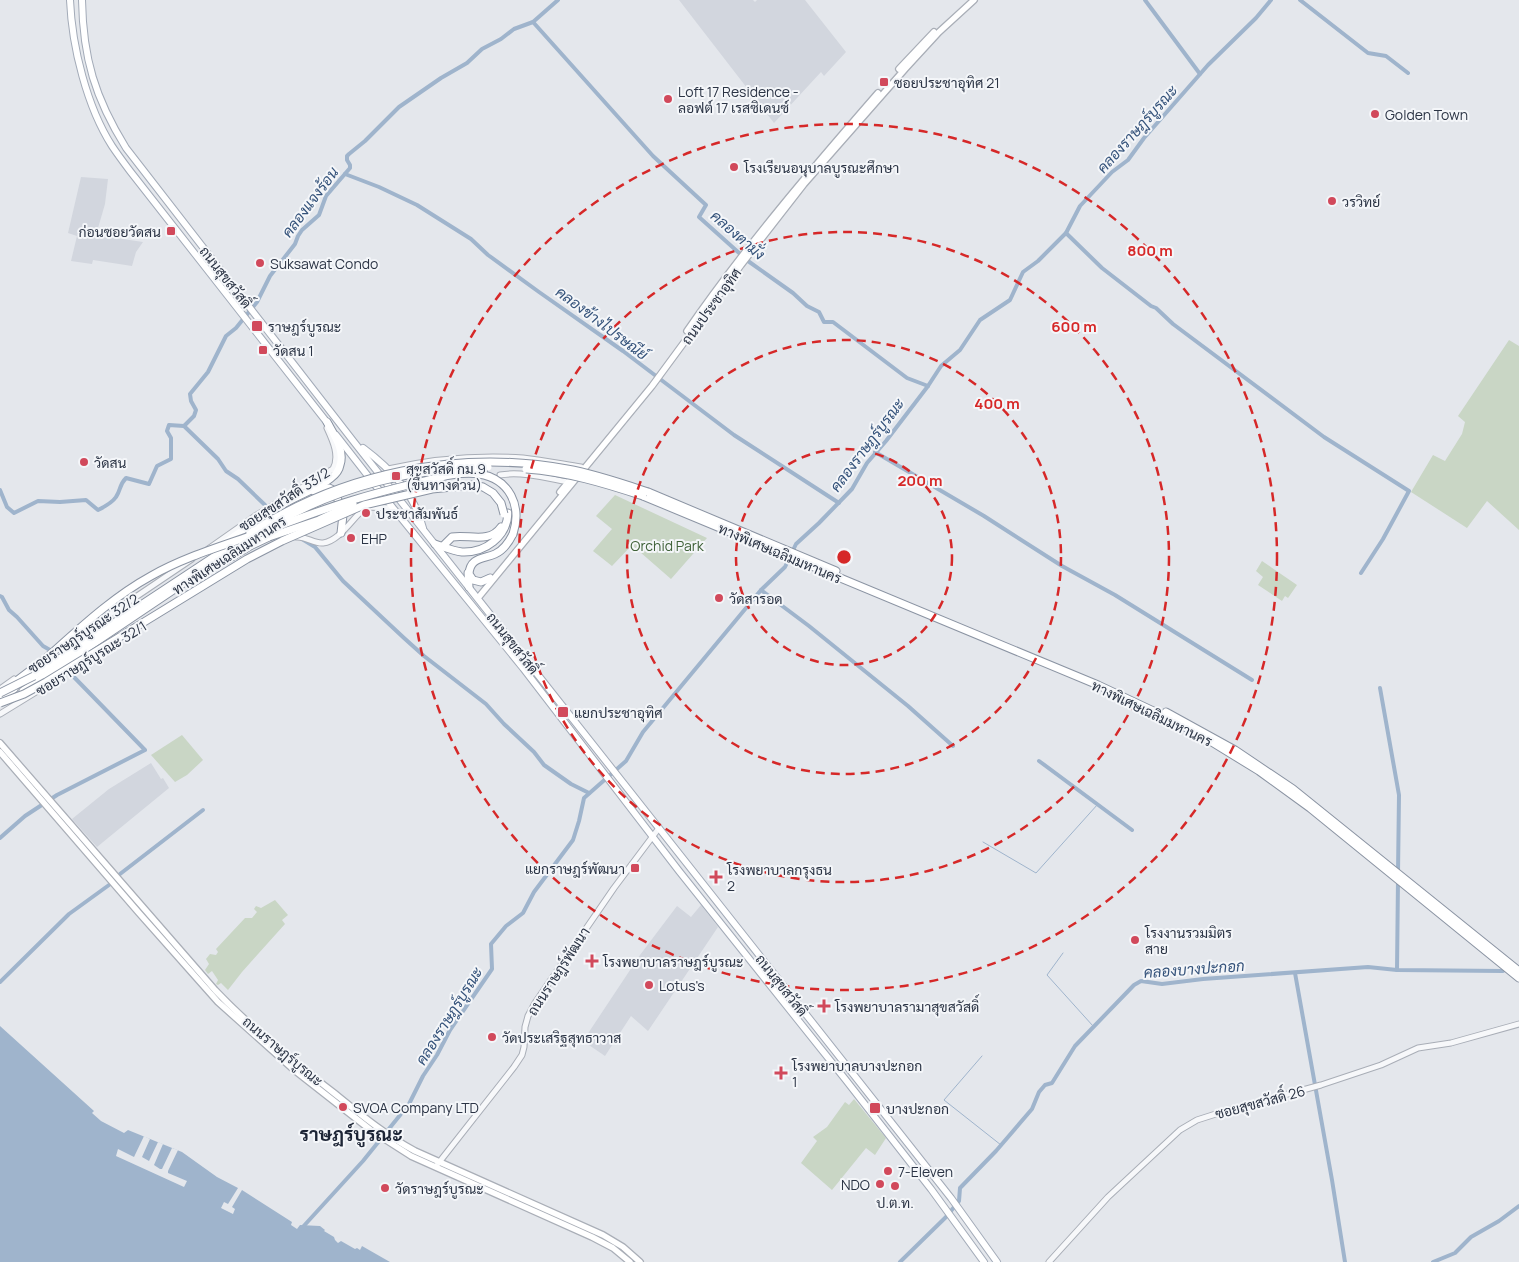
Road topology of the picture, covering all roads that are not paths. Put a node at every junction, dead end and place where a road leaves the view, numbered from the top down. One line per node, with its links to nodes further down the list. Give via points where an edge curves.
1 (70, 0): 6 (main road, ถนนสุขสวัสดิ์, via 76,53 100,124 130,172)
2 (82, 0): 5 (main road, ถนนสุขสวัสดิ์, via 85,47 96,90 126,148)
3 (968, 0): 7 (main road, ถนนประชาอุทิศ, via 888,82 802,180)
4 (974, 0): 7 (main road, ถนนประชาอุทิศ, via 884,91)
5 (172, 208): 6 (main road); 10 (main road, ถนนสุขสวัสดิ์)
6 (164, 214): 9 (main road, ถนนสุขสวัสดิ์)
7 (747, 253): 8 (main road, ถนนประชาอุทิศ)
8 (657, 377): 11 (main road, ถนนประชาอุทิศ); 29 (main road, ถนนประชาอุทิศ)
9 (324, 419): 15 (highway, via 340,448 341,464 330,479); 16 (main road, ถนนสุขสวัสดิ์); 25 (street, ซอยสุขสวัสดิ์ 33/2, via 336,454 333,469 256,516)
10 (354, 442): 12 (main road); 18 (main road, ถนนสุขสวัสดิ์)
11 (581, 467): 12 (street, via 492,457 429,461); 14 (main road, ถนนประชาอุทิศ)
12 (388, 469): 18 (main road, via 417,510)
13 (500, 475): 14 (street, via 537,476)
14 (568, 482): 26 (main road, ถนนประชาอุทิศ)
15 (304, 493): 19 (highway, via 329,488 335,491 343,515); 24 (highway, via 253,522)
16 (393, 508): 19 (street, via 366,507); 30 (main road, ถนนสุขสวัสดิ์)
17 (506, 513): 21 (highway, via 501,528 494,534 486,537 454,536); 21 (highway, via 506,525 501,535 485,547 462,552); 23 (highway, bridge, via 503,498 494,488 478,482 437,484 357,503 269,537); 34 (highway, bridge, via 493,493 472,485 432,489 364,505 247,559 46,682)
18 (424, 531): 21 (main road, ถนนสุขสวัสดิ์)
19 (341, 533): 36 (street, ซอยราษฎร์บูรณะ 32/1, via 323,543 296,537 275,545)
20 (245, 539): 23 (highway, ทางพิเศษเฉลิมมหานคร); 24 (highway, ทางพิเศษเฉลิมมหานคร); 44 (highway, ทางพิเศษเฉลิมมหานคร, bridge, via 288,511 332,491 391,473 443,465 501,463 550,467 586,473 640,490 1102,682 1180,719 1235,750 1293,789); 45 (highway, ทางพิเศษเฉลิมมหานคร, bridge, via 345,492 387,480 444,470 491,467 542,471 590,480 643,496 1098,685 1202,736 1288,792)
21 (438, 546): 28 (main road, ถนนสุขสวัสดิ์)
22 (470, 568): 26 (highway, via 470,576 476,581); 28 (highway); 32 (highway, bridge, via 476,560 502,550 513,534 517,512 514,500 502,484 492,478 467,474 446,476 353,500 189,558 150,576 107,606)
23 (200, 573): 27 (highway, ทางพิเศษเฉลิมมหานคร)
24 (185, 575): 27 (highway, ทางพิเศษเฉลิมมหานคร)
25 (166, 578): 31 (street, ซอยราษฎร์บูรณะ 32/2)
26 (490, 578): 29 (main road, ถนนประชาอุทิศ)
27 (175, 586): 33 (highway, ทางพิเศษเฉลิมมหานคร, bridge); 35 (highway, ทางพิเศษเฉลิมมหานคร, bridge)
28 (469, 587): 29 (main road, ถนนสุขสวัสดิ์)
29 (477, 597): 30 (main road); 40 (main road, ถนนสุขสวัสดิ์)
30 (470, 603): 41 (main road, ถนนสุขสวัสดิ์)
31 (0, 689)
32 (0, 693): 34 (highway, bridge, via 36,679)
33 (0, 698)
34 (0, 702)
35 (0, 707)
36 (0, 714)
37 (0, 743): 39 (main road, ถนนราษฎร์บูรณะ)
38 (0, 752): 39 (main road, ถนนราษฎร์บูรณะ)
39 (46, 801): 47 (main road, ถนนราษฎร์บูรณะ, via 220,995 373,1129)
40 (659, 828): 41 (street, ถนนราษฎร์พัฒนา); 42 (main road, ถนนสุขสวัสดิ์)
41 (652, 836): 43 (main road, ถนนสุขสวัสดิ์); 47 (street, ถนนราษฎร์พัฒนา, via 535,1003 525,1027 522,1055 514,1068)
42 (687, 864): 43 (main road); 51 (main road, ถนนสุขสวัสดิ์, via 951,1198)
43 (680, 871): 50 (main road, ถนนสุขสวัสดิ์, via 943,1205)
44 (1519, 971)
45 (1519, 978)
46 (1519, 1024): 52 (street, ซอยสุขสวัสดิ์ 26, via 1451,1043 1418,1048 1321,1086 1186,1125 1108,1198)
47 (437, 1164): 48 (main road, ถนนราษฎร์บูรณะ, via 598,1240); 49 (main road, ถนนราษฎร์บูรณะ, via 603,1235)
48 (630, 1262)
49 (640, 1262)
50 (984, 1262)
51 (997, 1262)
52 (1049, 1262)

